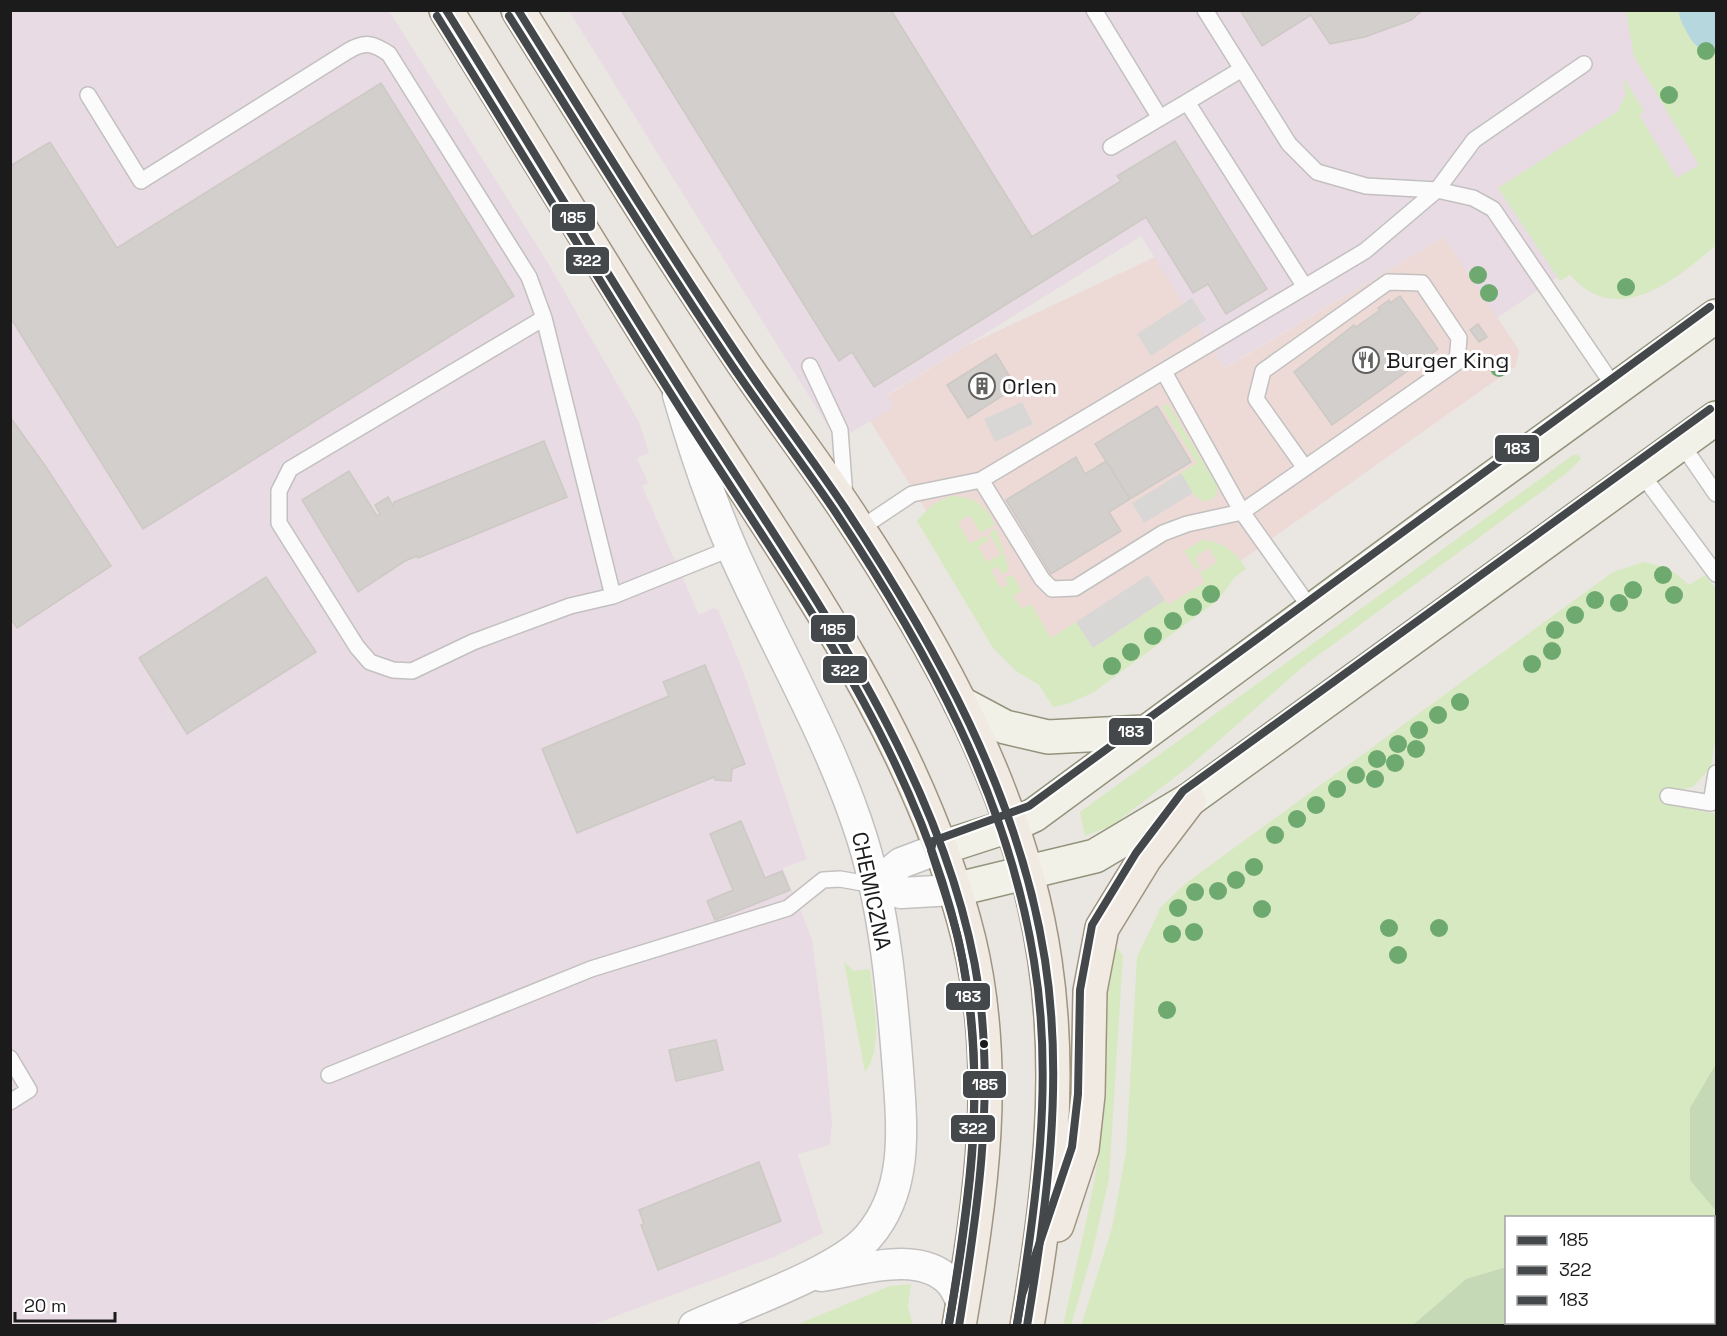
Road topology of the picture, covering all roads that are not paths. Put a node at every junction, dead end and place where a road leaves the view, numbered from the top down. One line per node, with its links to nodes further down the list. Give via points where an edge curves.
1 (446, 10): 17 (main road)
2 (518, 10): 26 (main road, via 698,296)
3 (1094, 10): 9 (lane)
4 (1205, 10): 6 (lane)
5 (1584, 64): 11 (lane, via 1474,140)
6 (1242, 69): 8 (lane); 11 (lane, via 1289,144 1317,172 1366,186)
7 (88, 95): 14 (lane, via 141,181 348,51 367,43 376,45 389,54 529,277)
8 (1187, 102): 9 (lane); 12 (lane)
9 (1160, 118): 10 (lane)
10 (1111, 147)
11 (1437, 190): 12 (lane, via 1365,251); 18 (lane, via 1473,198 1493,209)
12 (1305, 287): 16 (lane)
13 (1716, 316): 18 (main road)
14 (544, 318): 29 (lane); 29 (lane, via 290,469 279,491 279,523 357,647 370,662 393,670 412,671 484,638 570,606)
15 (810, 366): 26 (lane, via 840,430)
16 (1164, 372): 23 (lane); 25 (lane)
17 (673, 377): 27 (street, CHEMICZNA, via 696,457); 37 (main road, via 816,602 880,713)
18 (1615, 388): 30 (main road)
19 (1716, 418): 20 (main road)
20 (1682, 443): 22 (main road); 24 (lane)
21 (1305, 468): 21 (lane, via 1457,362 1459,338 1422,283 1388,282 1263,371 1256,399); 25 (lane)
22 (1641, 473): 28 (lane); 35 (main road)
23 (981, 480): 25 (lane, via 1042,579 1052,589 1065,591 1163,533); 26 (lane, via 912,494)
24 (1716, 494)
25 (1242, 512): 30 (lane)
26 (852, 519): 31 (main road)
27 (732, 548): 29 (lane); 39 (street, CHEMICZNA, via 834,761 863,841)
28 (1716, 574)
29 (613, 596)
30 (1311, 609): 32 (main road)
31 (960, 703): 32 (main road, via 1005,727 1048,737); 36 (main road)
32 (1144, 732): 36 (main road, via 1034,815)
33 (1716, 773): 34 (lane, via 1711,802)
34 (1668, 796)
35 (1189, 800): 38 (main road, via 1095,856); 45 (main road, via 1145,858 1102,928 1090,991 1088,1095 1082,1149)
36 (1012, 825): 37 (main road); 38 (main road)
37 (940, 849): 39 (street, via 901,863); 40 (main road)
38 (1026, 874): 40 (main road); 45 (main road, via 1045,959 1054,1058 1046,1204)
39 (874, 885): 40 (street, via 911,894); 42 (lane, via 822,880 788,908 591,969); 44 (street, CHEMICZNA, via 887,956 902,1125 897,1181 886,1210 869,1237 845,1257)
40 (954, 890): 46 (main road, via 969,943 979,1008 985,1108 980,1199)
41 (10, 1058): 43 (lane, via 29,1090)
42 (328, 1074)
43 (10, 1101)
44 (800, 1279): 46 (street, via 901,1265 925,1266 952,1284); 47 (street, CHEMICZNA)
45 (1029, 1312)
46 (961, 1315)
47 (694, 1326)

